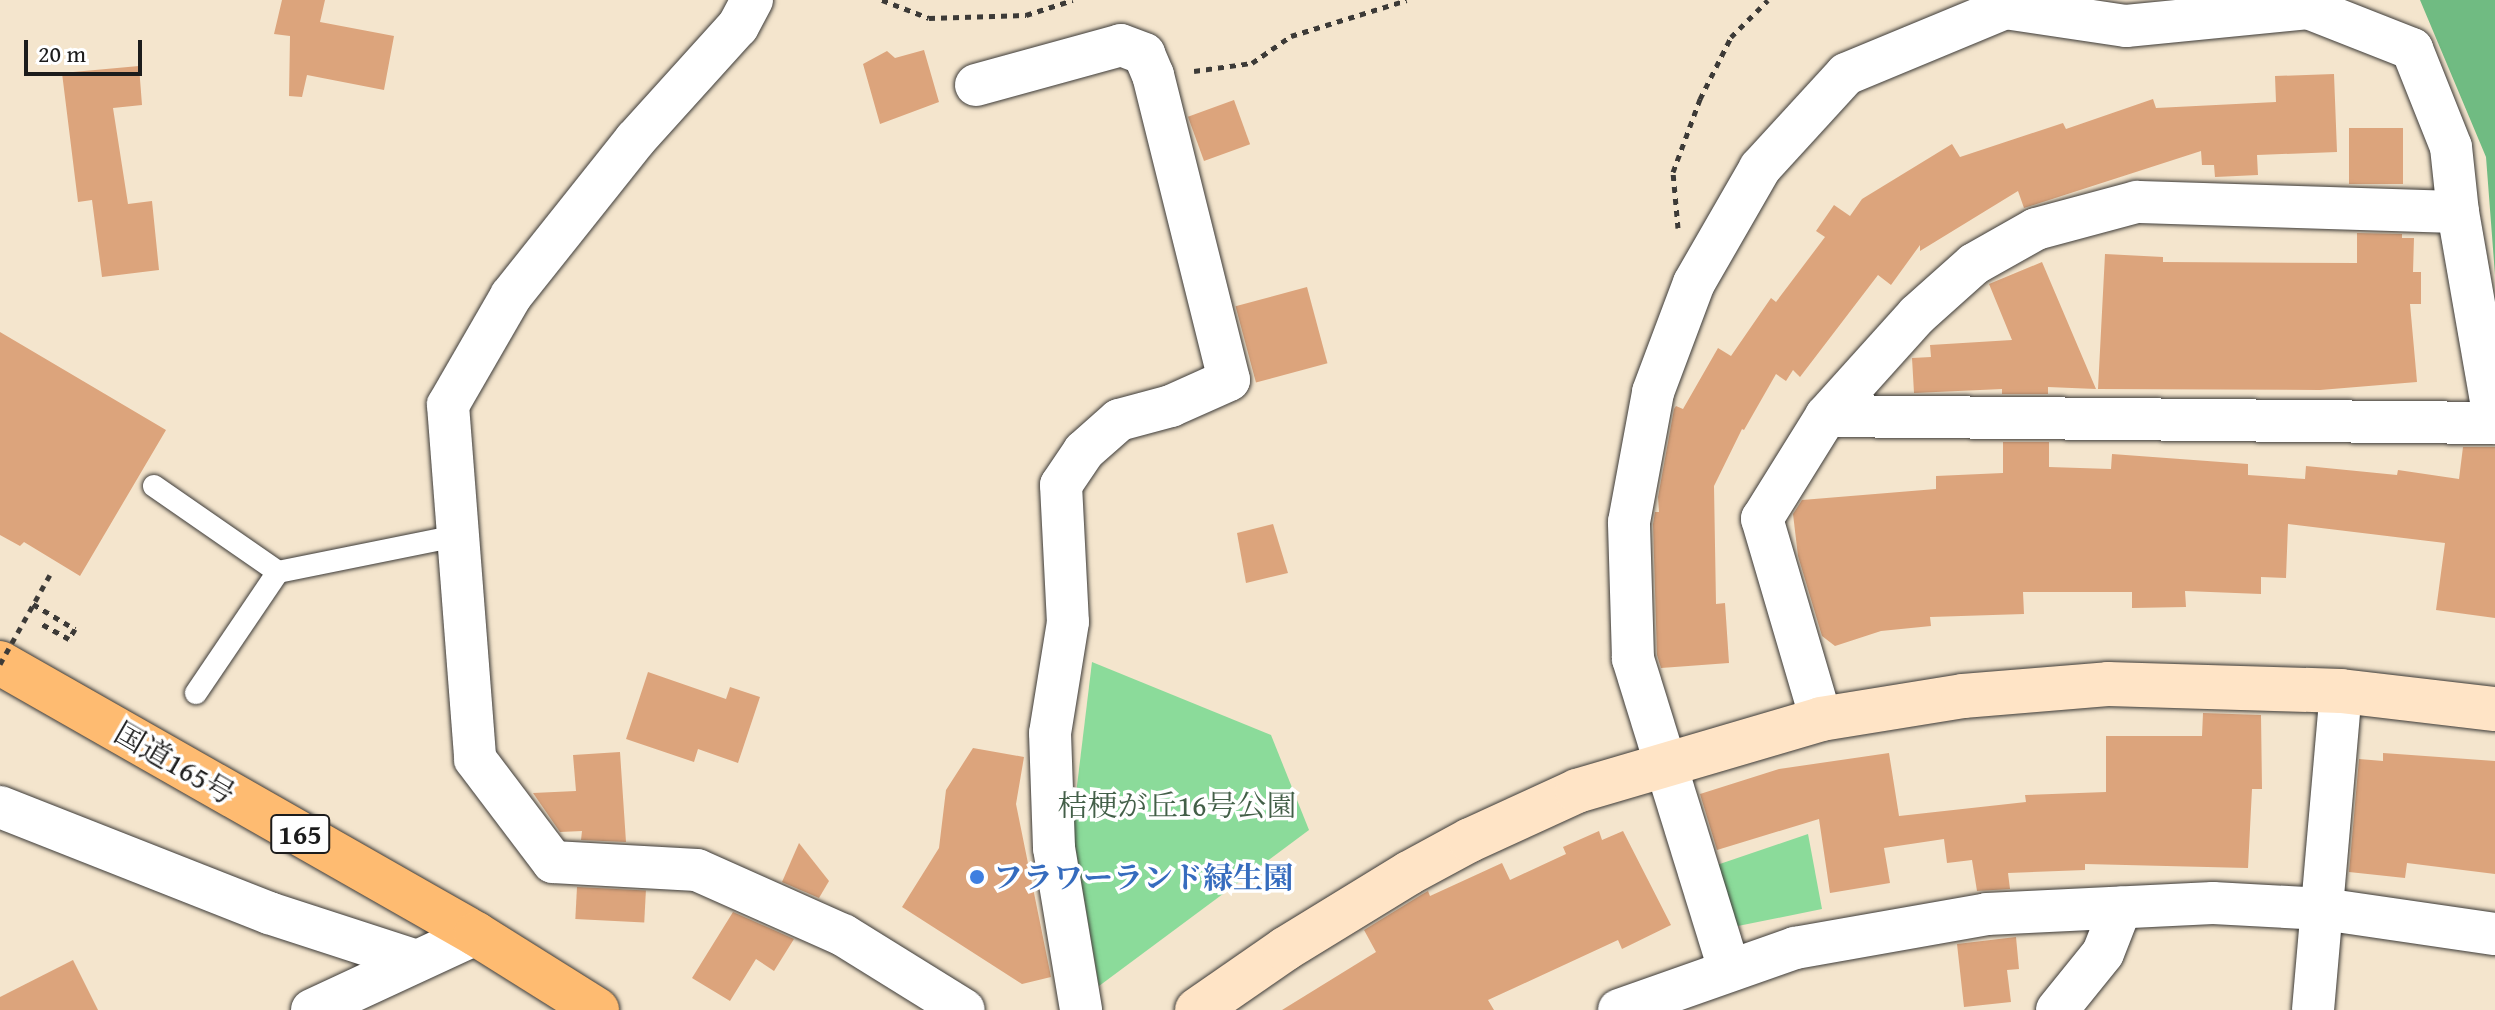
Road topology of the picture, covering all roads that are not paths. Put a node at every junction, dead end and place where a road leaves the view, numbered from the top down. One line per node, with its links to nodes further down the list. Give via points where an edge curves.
1 (752, 0): 8 (street, via 738,26 635,140 511,296 448,405)
2 (2315, 4): 4 (street, via 2412,49 2451,147); 15 (street, via 2126,26 2005,8 1846,74 1760,168 1694,283 1653,392 1629,522 1633,659)
3 (976, 85): 26 (street, via 1121,45 1144,54 1229,380 1171,406 1119,420 1084,451 1061,485 1068,622 1050,733 1053,833)
4 (2458, 212): 5 (street, via 2137,202 2036,229 1974,264 1917,315); 6 (street)
5 (1826, 416): 6 (street); 14 (street, via 1762,519)
6 (2495, 423)
7 (154, 486): 9 (lane)
8 (456, 536): 9 (lane); 25 (street, via 475,759 553,862 697,870 843,935)
9 (278, 572): 12 (lane)
10 (0, 664): 19 (highway, 国道165号 / 165)
11 (2341, 691): 13 (street); 14 (street, via 2080,685 1963,696); 18 (street)
12 (196, 693)
13 (2495, 709)
14 (1821, 719): 15 (street)
15 (1667, 762): 22 (street); 27 (street, via 1577,791 1458,846 1285,949)
16 (0, 807): 21 (street, via 269,913)
17 (2121, 907): 18 (street, via 2213,903); 22 (street, via 1987,914 1918,924 1795,948); 29 (street, via 2103,953)
18 (2323, 909): 20 (street); 30 (street)
19 (476, 934): 21 (street); 24 (highway, 国道165号 / 165)
20 (2495, 934)
21 (414, 960): 23 (street)
22 (1729, 969): 28 (street)
23 (312, 1010)
24 (597, 1010)
25 (964, 1010)
26 (1081, 1010)
27 (1197, 1010)
28 (1619, 1010)
29 (2057, 1010)
30 (2313, 1010)

